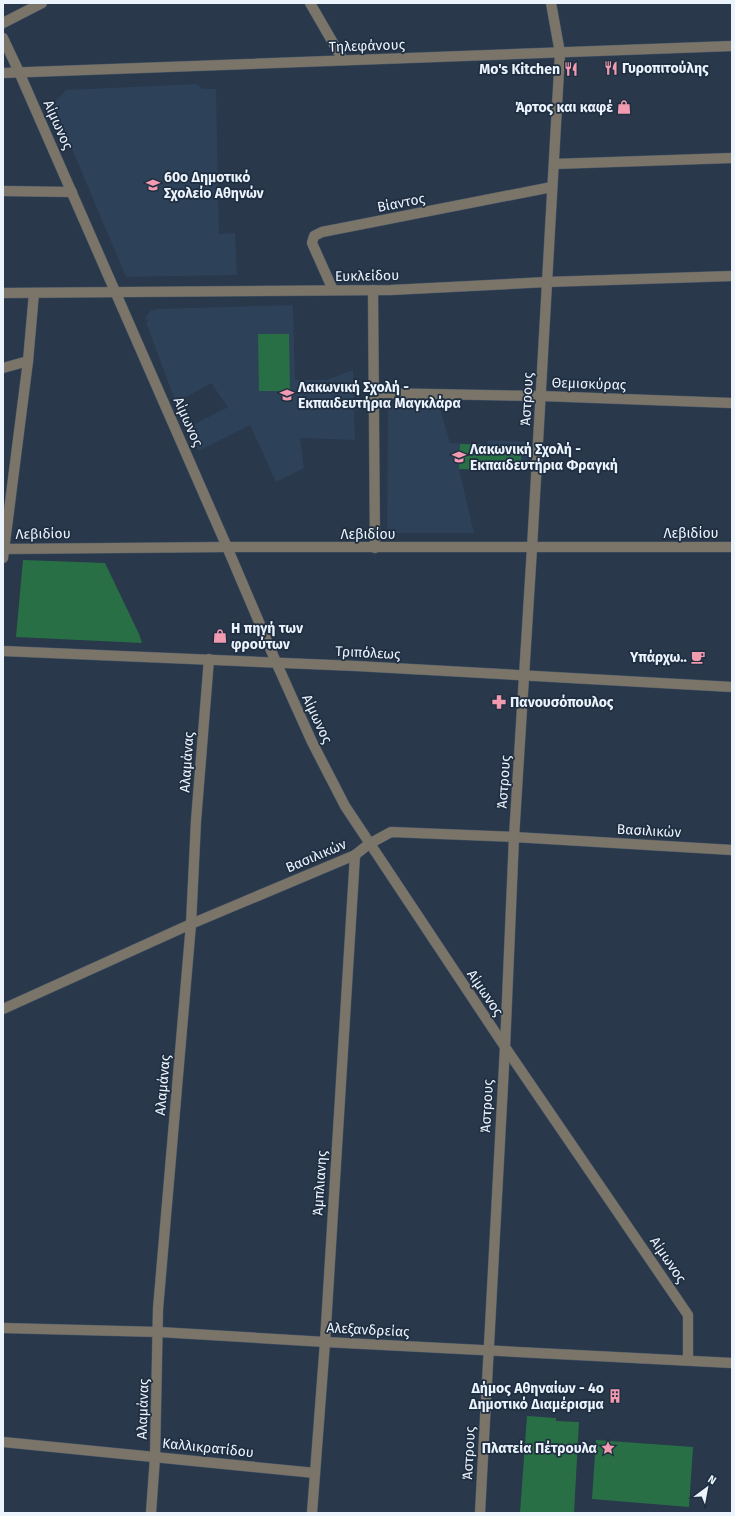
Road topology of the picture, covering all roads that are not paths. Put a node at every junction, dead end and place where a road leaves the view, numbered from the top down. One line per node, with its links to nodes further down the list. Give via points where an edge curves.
1 (42, 3): 4 (street)
2 (310, 3): 8 (street)
3 (551, 3): 7 (street, Άστρους)
4 (3, 23)
5 (3, 38): 9 (street, Αίμωνος)
6 (732, 46): 7 (street, Τηλεφάνους)
7 (560, 53): 8 (street, Τηλεφάνους); 12 (street, Άστρους)
8 (343, 60): 9 (street, Τηλεφάνους)
9 (20, 72): 10 (street, Τηλεφάνους); 15 (street, Αίμωνος)
10 (3, 73)
11 (732, 158): 12 (street)
12 (554, 164): 13 (street, Άστρους)
13 (552, 187): 17 (street, Άστρους); 18 (street, Βίαντος, via 322,232 314,236 312,243)
14 (3, 191): 15 (street)
15 (72, 192): 20 (street, Αίμωνος)
16 (732, 276): 17 (street, Ευκλείδου)
17 (547, 282): 19 (street, Ευκλείδου); 26 (street, Άστρους)
18 (333, 290): 19 (street, Ευκλείδου); 20 (street, Ευκλείδου)
19 (373, 290): 25 (street)
20 (116, 292): 22 (street, Ευκλείδου); 28 (street, Αίμωνος)
21 (3, 293): 22 (street, Ευκλείδου)
22 (34, 293): 23 (street)
23 (28, 361): 24 (street); 32 (street)
24 (3, 368)
25 (374, 393): 26 (street, Θεμισκύρας); 30 (street)
26 (541, 396): 27 (street, Θεμισκύρας); 31 (street, Άστρους)
27 (732, 403)
28 (228, 547): 30 (street, Λεβιδίου); 32 (street, Λεβιδίου); 35 (street, Αίμωνος)
29 (732, 547): 31 (street, Λεβιδίου)
30 (375, 548): 31 (street, Λεβιδίου)
31 (532, 548): 36 (street, Άστρους)
32 (3, 552)
33 (3, 651): 34 (street, Τριπόλεως)
34 (209, 659): 35 (street, Τριπόλεως); 42 (street, Αλαμάνας)
35 (276, 662): 36 (street, Τριπόλεως); 39 (street, Αίμωνος, via 312,742 345,806)
36 (524, 675): 37 (street, Τριπόλεως); 38 (street, Άστρους)
37 (732, 687)
38 (514, 837): 39 (street, Βασιλικών, via 391,832); 40 (street, Βασιλικών); 44 (street, Άστρους)
39 (369, 844): 41 (street, Βασιλικών); 44 (street, Αίμωνος)
40 (732, 850)
41 (355, 856): 42 (street, Βασιλικών); 47 (street, Άμπλιανης)
42 (191, 924): 43 (street, Βασιλικών); 46 (street, Αλαμάνας, via 159,1301)
43 (3, 1009)
44 (505, 1047): 48 (street, Άστρους); 49 (street, Αίμωνος, via 688,1315)
45 (3, 1328): 46 (street, Αλεξανδρείας)
46 (159, 1332): 47 (street, Αλεξανδρείας); 52 (street, Αλαμάνας)
47 (325, 1342): 48 (street, Αλεξανδρείας); 53 (street, Άμπλιανης)
48 (488, 1350): 49 (street, Αλεξανδρείας); 56 (street, Άστρους)
49 (688, 1360): 50 (street, Αλεξανδρείας)
50 (732, 1364)
51 (3, 1442): 52 (street, Καλλικρατίδου)
52 (155, 1457): 53 (street, Καλλικρατίδου); 54 (street, Αλαμάνας)
53 (314, 1473): 55 (street, Άμπλιανης)
54 (151, 1513)
55 (312, 1513)
56 (480, 1513)

